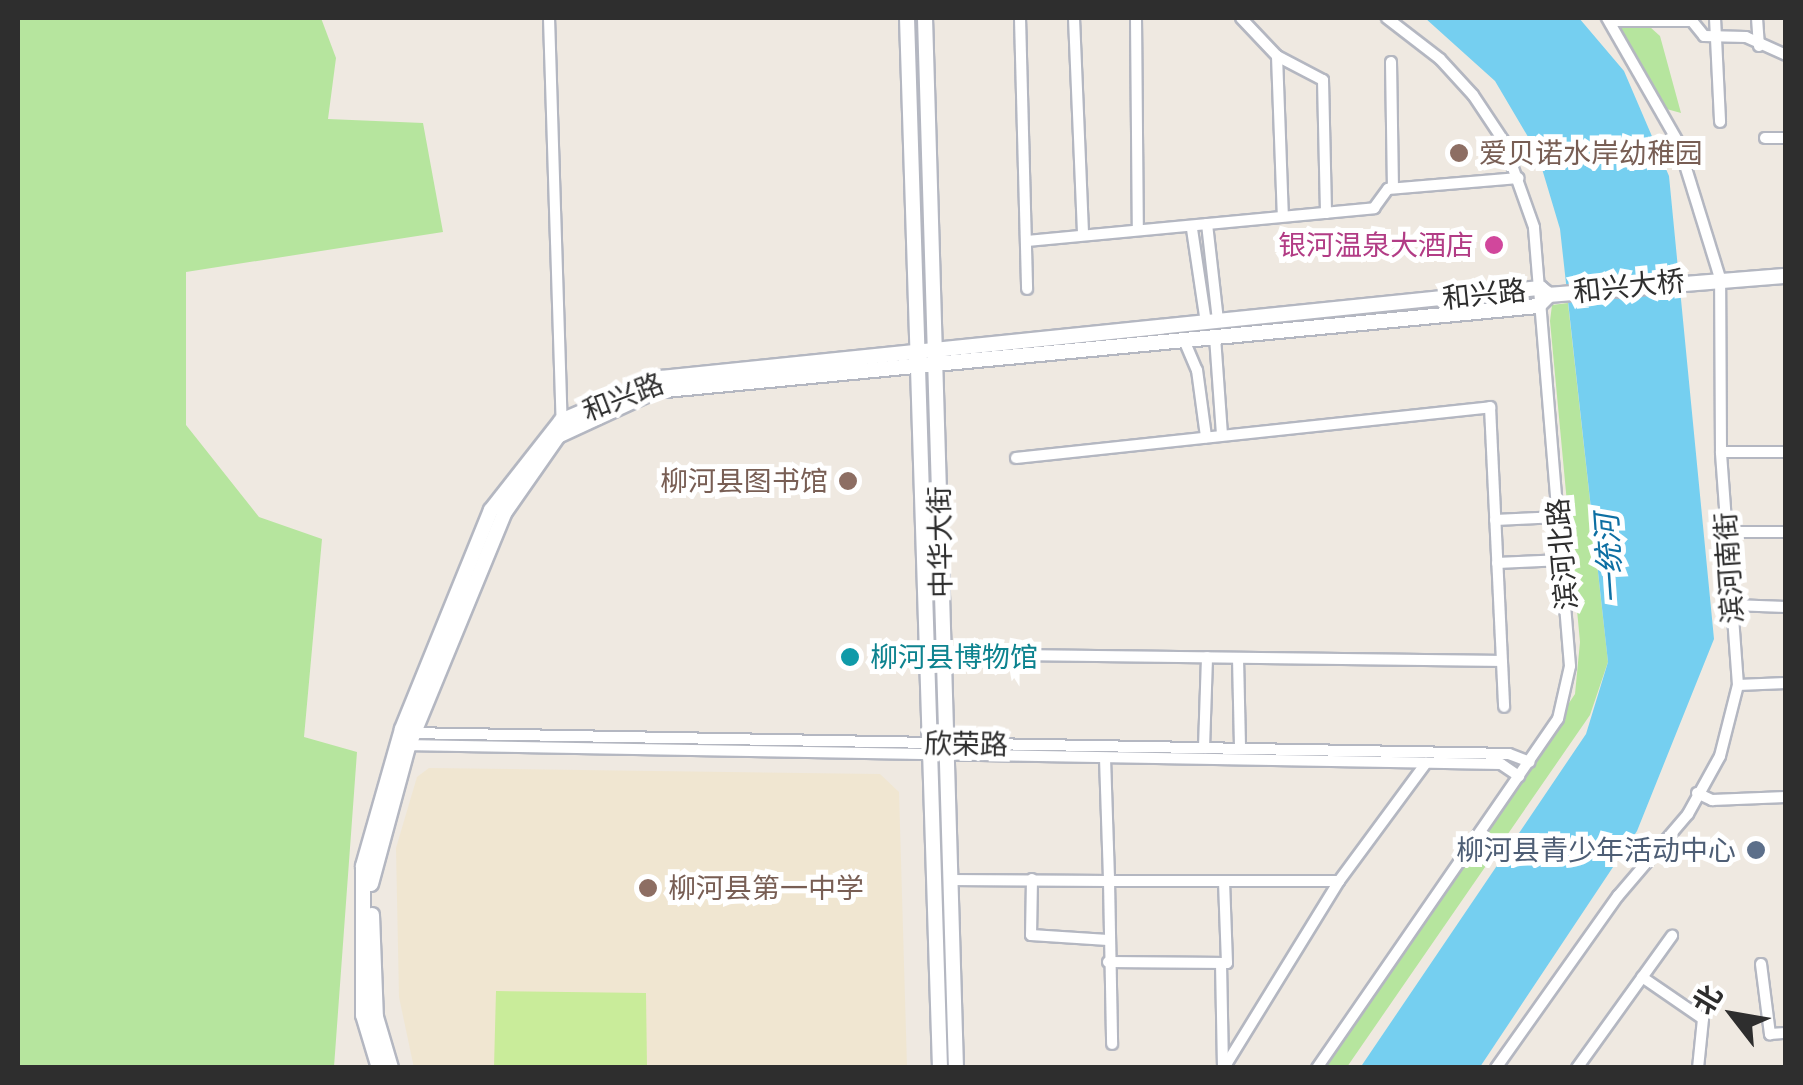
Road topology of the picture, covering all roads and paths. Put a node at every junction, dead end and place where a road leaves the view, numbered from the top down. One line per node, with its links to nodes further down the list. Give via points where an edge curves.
1 (549, 18): 36 (street)
2 (907, 18): 35 (street, 中华大街)
3 (925, 18): 35 (street, 中华大街)
4 (1020, 18): 28 (street)
5 (1074, 18): 27 (street)
6 (1136, 18): 26 (street)
7 (1240, 18): 15 (street)
8 (1387, 18): 20 (street, 滨河北路, via 1440,59 1473,96)
9 (1715, 18): 12 (street)
10 (1757, 18): 13 (street)
11 (1610, 19): 12 (street, via 1692,21 1704,36); 30 (street, 滨河南街, via 1678,142)
12 (1716, 36): 13 (street, via 1746,36); 17 (street)
13 (1759, 47): 14 (street)
14 (1786, 55)
15 (1277, 56): 22 (street, via 1322,80); 23 (street)
16 (1391, 62): 21 (street)
17 (1720, 122)
18 (1765, 138): 19 (street)
19 (1786, 138)
20 (1519, 178): 21 (street); 32 (street, 滨河北路)
21 (1393, 188): 22 (street, via 1374,208)
22 (1326, 212): 23 (street)
23 (1283, 216): 24 (street)
24 (1207, 224): 25 (street); 33 (street)
25 (1192, 229): 26 (street); 33 (street)
26 (1138, 230): 27 (street)
27 (1083, 235): 28 (street)
28 (1027, 240): 31 (street)
29 (1786, 276): 30 (street, 和兴大桥)
30 (1715, 278): 32 (street, 和兴大桥); 39 (street, 滨河南街)
31 (1028, 289)
32 (1543, 295): 33 (street, 和兴路); 42 (street, 滨河北路)
33 (1213, 327): 34 (street, 和兴路); 35 (street, 和兴路); 37 (street)
34 (1184, 340): 35 (street, 和兴路); 38 (street, via 1197,370)
35 (926, 358): 36 (street, 和兴路, via 661,378); 60 (street, 中华大街)
36 (562, 427): 57 (street, 和兴路, via 505,512)
37 (1222, 436): 38 (street); 43 (street, via 1490,407)
38 (1206, 437): 41 (street)
39 (1721, 452): 40 (street); 44 (street, 滨河南街)
40 (1786, 452)
41 (1016, 458)
42 (1559, 517): 43 (street); 46 (street, 滨河北路)
43 (1495, 520): 47 (street)
44 (1726, 532): 45 (street); 48 (street, 滨河南街)
45 (1786, 532)
46 (1564, 560): 47 (street); 63 (street, 滨河北路, via 1570,666 1558,719)
47 (1497, 562): 53 (street)
48 (1732, 605): 49 (street); 55 (street, 滨河南街)
49 (1786, 607)
50 (1020, 655): 51 (street)
51 (1207, 657): 52 (street); 58 (street)
52 (1238, 658): 53 (street); 59 (street)
53 (1501, 661): 56 (street)
54 (1786, 683): 55 (street)
55 (1738, 685): 65 (street, 滨河南街, via 1720,756)
56 (1504, 706)
57 (405, 738): 60 (street, 欣荣路); 80 (street, 和兴路, via 362,866 364,1015); 81 (street, 和兴路, via 370,874 376,1017)
58 (1204, 748): 59 (street, 欣荣路); 60 (street, 欣荣路)
59 (1240, 749): 63 (street, 欣荣路, via 1509,754)
60 (938, 750): 61 (street, 欣荣路); 68 (street, 中华大街); 82 (street, 中华大街)
61 (1105, 758): 62 (street, 欣荣路); 69 (street)
62 (1426, 762): 64 (street, 欣荣路, via 1501,764); 71 (street)
63 (1530, 762): 64 (street, 滨河北路)
64 (1519, 776): 85 (street, 滨河北路)
65 (1697, 793): 66 (street, via 1712,800); 86 (street, 滨河南街)
66 (1786, 797)
67 (1032, 879): 68 (street); 69 (street); 73 (street, via 1031,935)
68 (949, 880): 83 (street, 中华大街)
69 (1109, 881): 70 (street); 73 (street)
70 (1224, 881): 71 (street); 75 (street, via 1227,962)
71 (1339, 881): 84 (street)
72 (1672, 936): 77 (street)
73 (1108, 940): 74 (street)
74 (1108, 962): 75 (street); 79 (street)
75 (1221, 962): 84 (street)
76 (1761, 964): 78 (street, via 1770,1034)
77 (1642, 977): 87 (street); 88 (street, via 1703,1019)
78 (1786, 1034)
79 (1112, 1044)
80 (379, 1068)
81 (390, 1068)
82 (940, 1068)
83 (956, 1068)
84 (1223, 1068)
85 (1318, 1068)
86 (1496, 1068)
87 (1577, 1068)
88 (1698, 1068)

